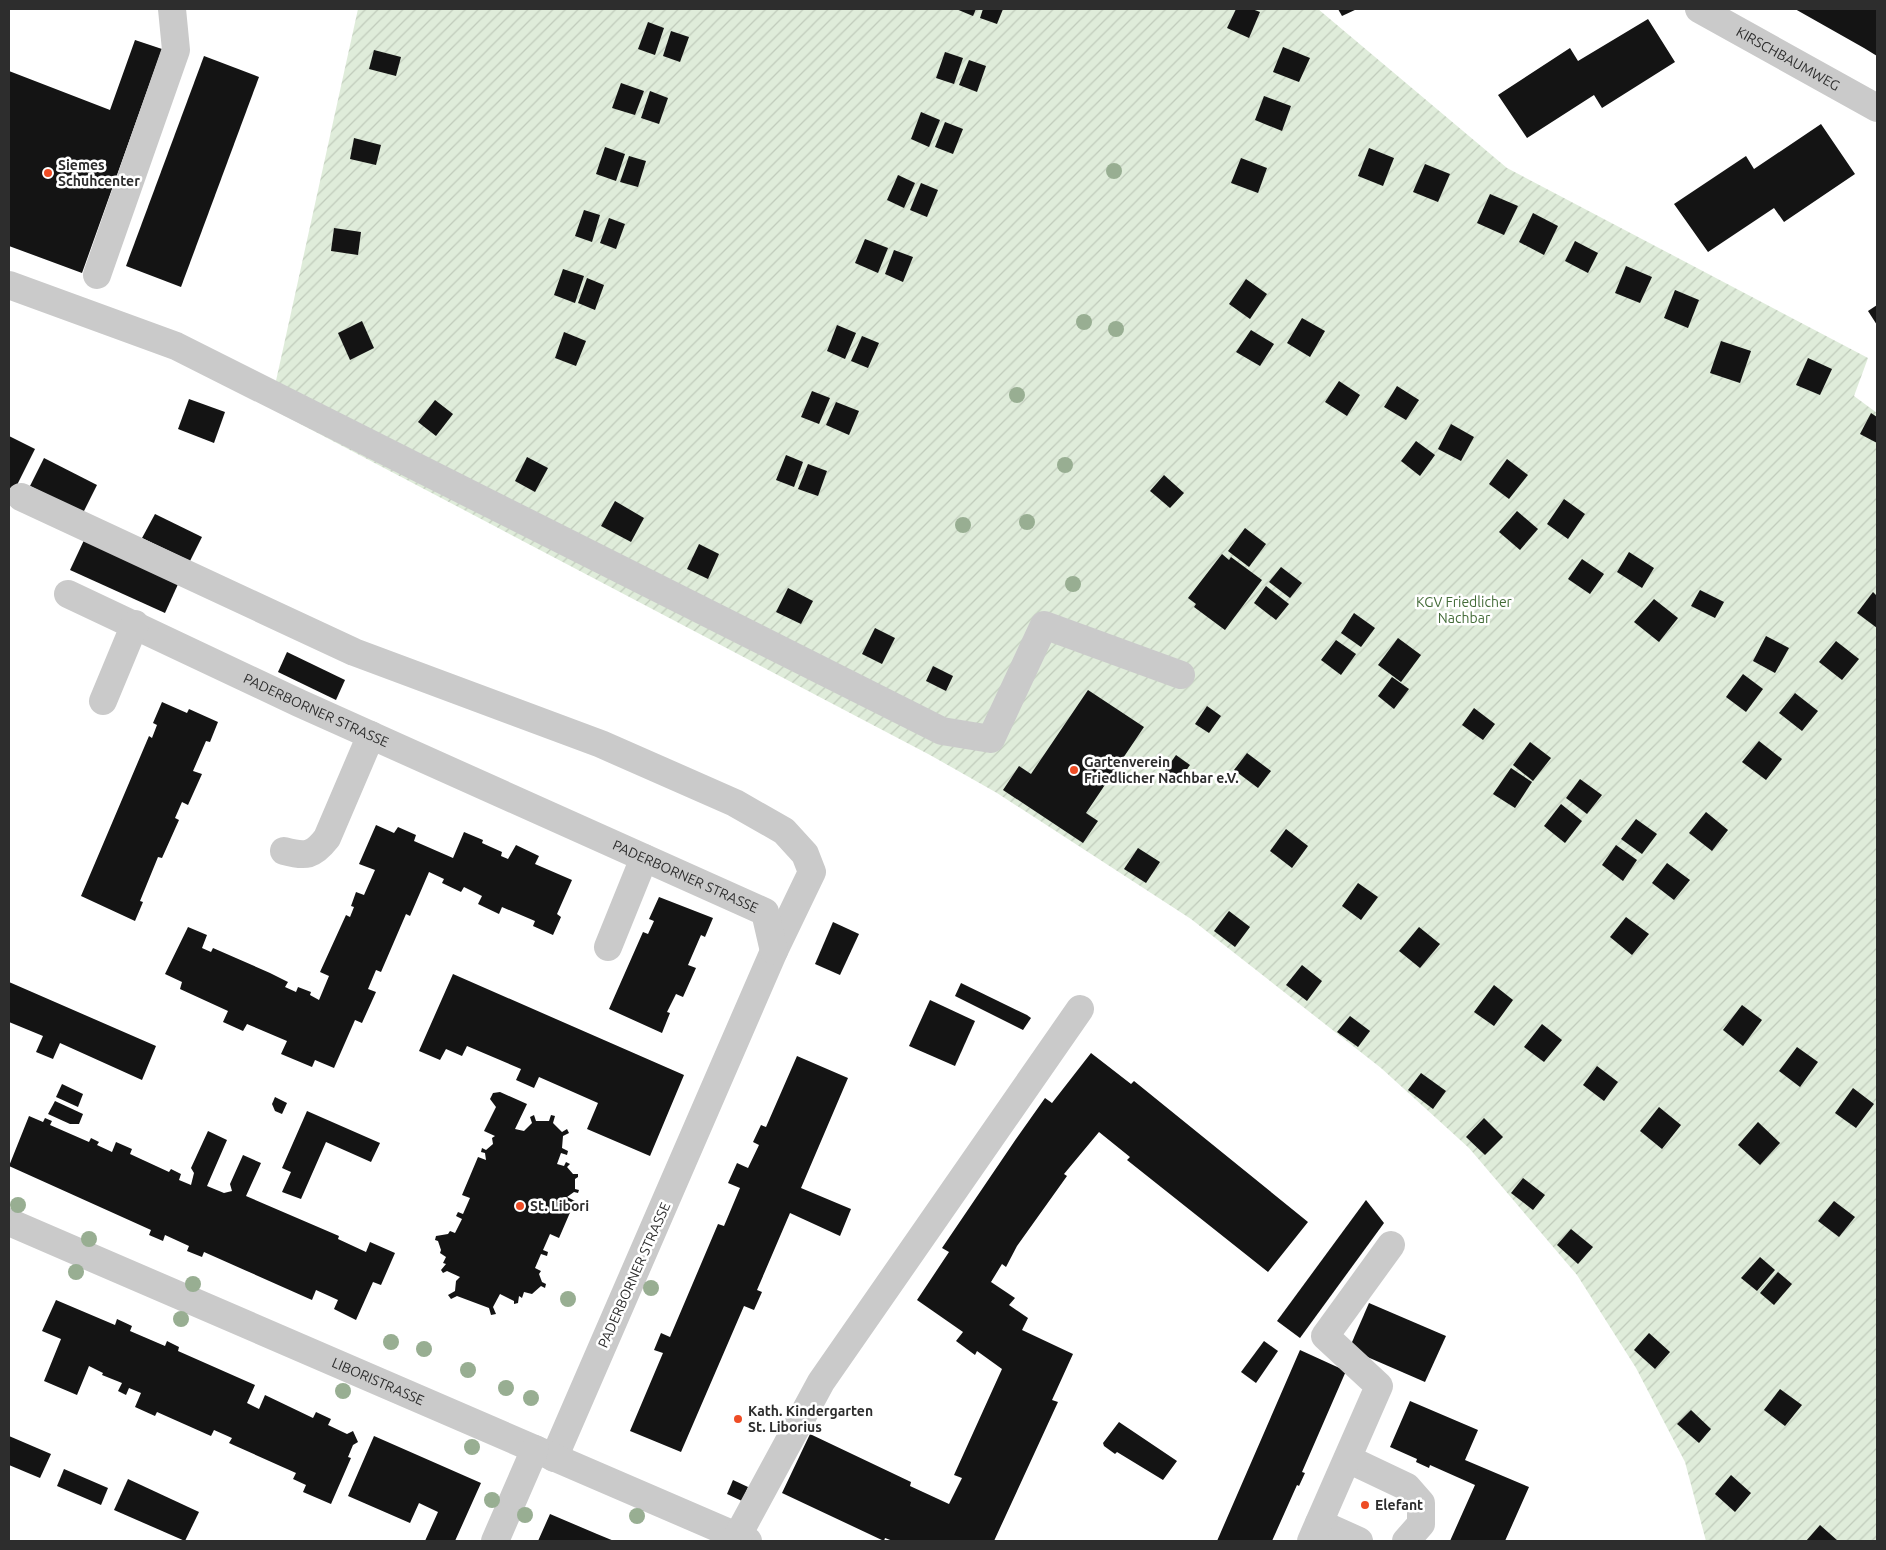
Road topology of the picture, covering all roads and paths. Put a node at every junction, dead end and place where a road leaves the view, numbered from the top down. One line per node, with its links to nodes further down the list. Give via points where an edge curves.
1 (172, 9): 4 (street, via 176,50)
2 (1699, 9): 3 (street, KIRSCHBAUMWEG)
3 (1877, 108)
4 (97, 275)
5 (9, 285): 9 (street, via 176,346 942,731 991,739 1044,625)
6 (21, 497): 15 (street, via 354,652 601,744 735,803 784,831 805,854 812,872)
7 (68, 594): 8 (street, PADERBORNER STRASSE)
8 (135, 624): 10 (street); 11 (street, PADERBORNER STRASSE)
9 (1181, 675)
10 (103, 701)
11 (371, 735): 12 (street, via 328,838 318,849 302,856); 13 (street, PADERBORNER STRASSE)
12 (284, 851)
13 (644, 858): 14 (street); 15 (street, PADERBORNER STRASSE, via 764,912)
14 (608, 947)
15 (774, 951): 19 (street, PADERBORNER STRASSE)
16 (1080, 1009): 22 (street, via 821,1382)
17 (9, 1222): 19 (street, LIBORISTRASSE)
18 (1391, 1245): 20 (street, via 1325,1336 1379,1386)
19 (545, 1454): 22 (street, LIBORISTRASSE); 23 (street, PADERBORNER STRASSE)
20 (1348, 1459): 21 (street); 25 (street, via 1407,1487 1421,1503 1421,1524)
21 (1315, 1532): 24 (street)
22 (742, 1539)
23 (495, 1541)
24 (1359, 1541)
25 (1406, 1541)

